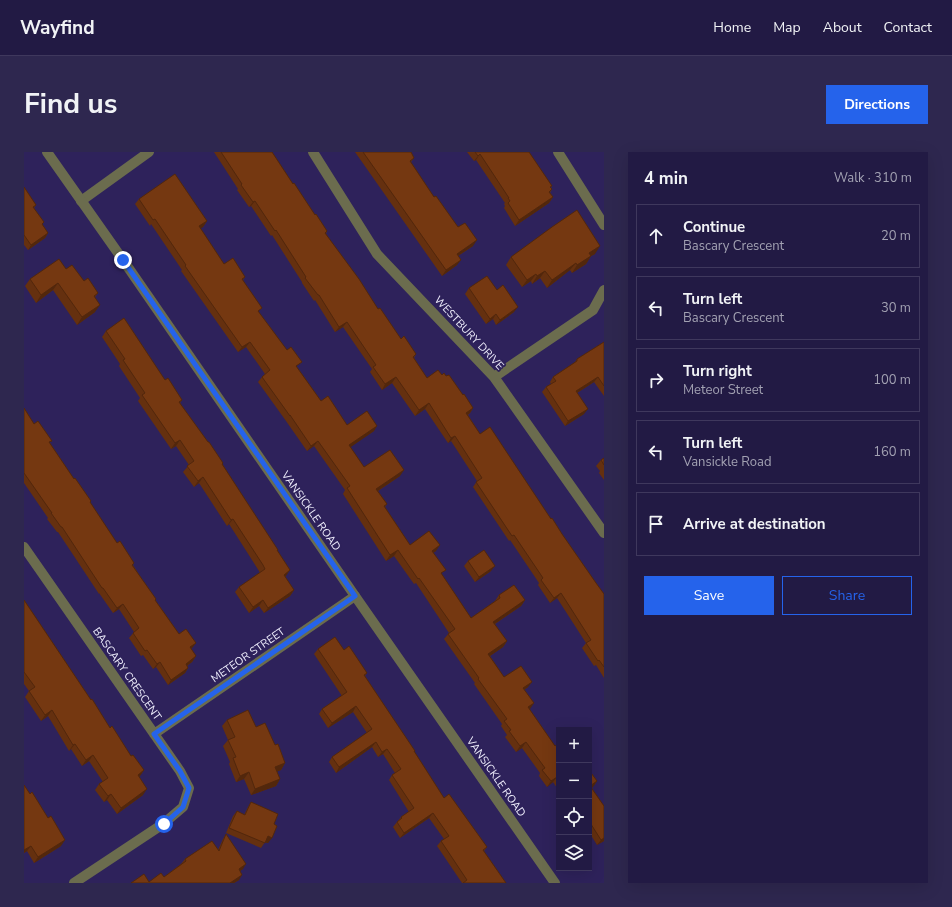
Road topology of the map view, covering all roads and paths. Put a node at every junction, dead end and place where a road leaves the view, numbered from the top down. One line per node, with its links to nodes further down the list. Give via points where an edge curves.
1 (47, 152): 5 (street, VANSICKLE ROAD)
2 (149, 152): 5 (street)
3 (313, 152): 8 (street, WESTBURY DRIVE, via 377,254)
4 (558, 152): 6 (street)
5 (81, 201): 11 (street, VANSICKLE ROAD)
6 (604, 225)
7 (604, 290): 8 (street, via 593,310)
8 (494, 377): 9 (street, WESTBURY DRIVE)
9 (604, 533)
10 (24, 547): 12 (street, BASCARY CRESCENT)
11 (355, 596): 12 (street, METEOR STREET); 14 (street, VANSICKLE ROAD)
12 (154, 734): 13 (street, BASCARY CRESCENT, via 189,788 183,807 164,824)
13 (74, 883)
14 (555, 883)

